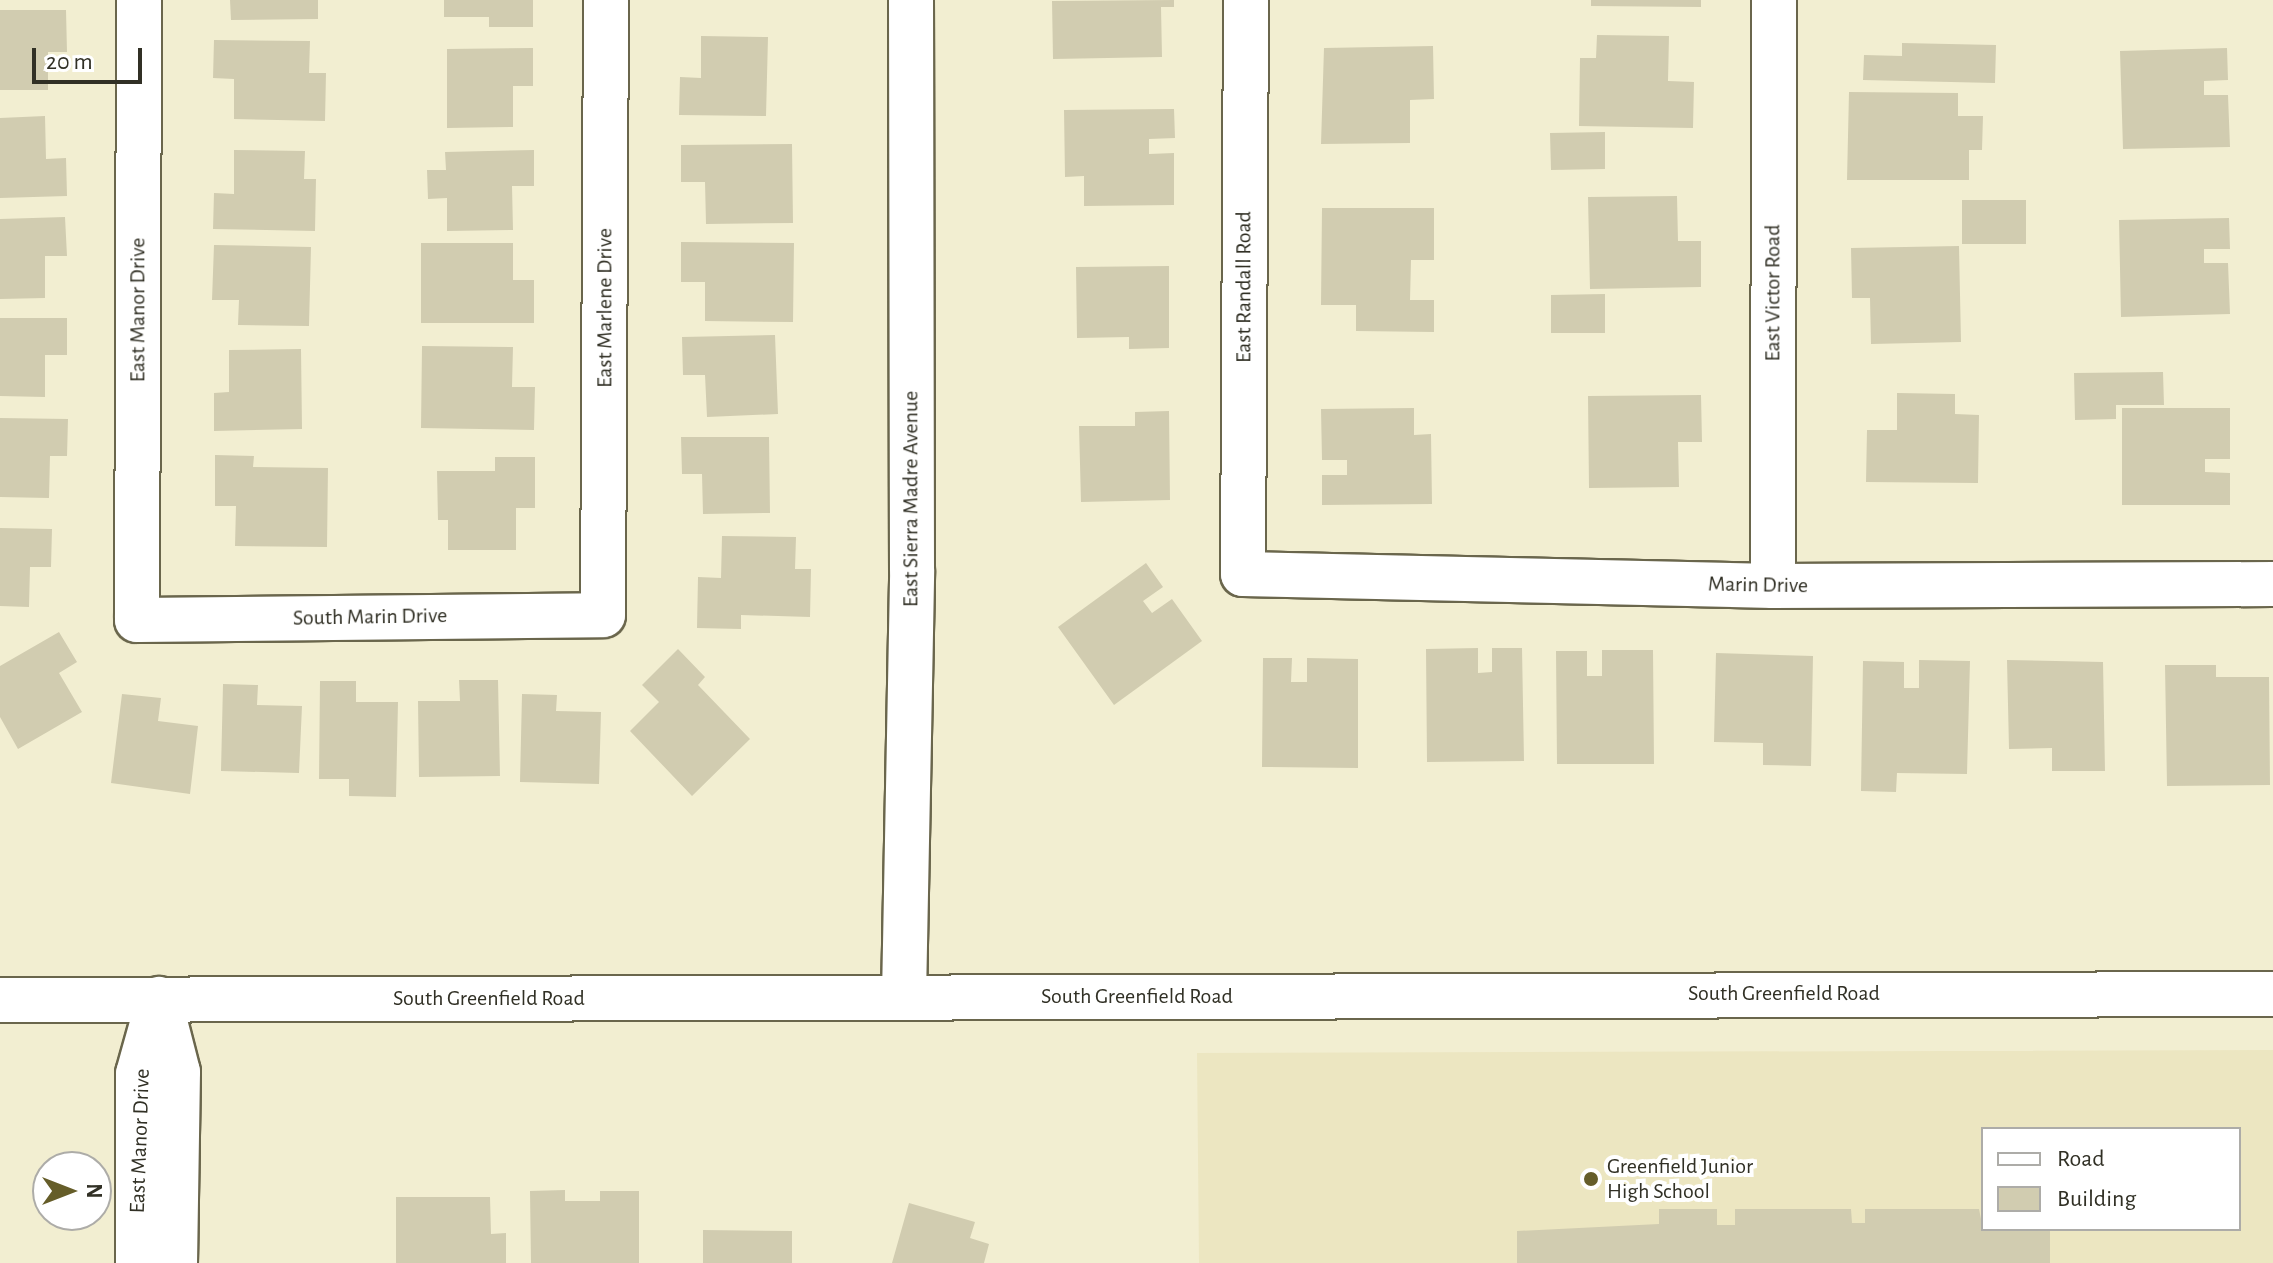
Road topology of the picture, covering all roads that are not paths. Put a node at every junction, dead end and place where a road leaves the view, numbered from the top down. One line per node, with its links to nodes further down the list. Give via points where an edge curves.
1 (139, 0): 10 (street, East Manor Drive)
2 (606, 0): 9 (street, East Marlene Drive)
3 (911, 0): 12 (street, East Sierra Madre Avenue, via 912,570)
4 (1246, 0): 6 (street, East Randall Road)
5 (1774, 0): 8 (street, East Victor Road)
6 (1243, 574): 8 (street, Marin Drive)
7 (2273, 584): 8 (street, Marin Drive)
8 (1773, 586)
9 (603, 615): 10 (street, South Marin Drive)
10 (137, 620)
11 (2273, 994): 12 (street, South Greenfield Road)
12 (904, 997): 13 (street, South Greenfield Road)
13 (159, 999): 14 (street, South Greenfield Road); 15 (street, East Manor Drive, via 138,1074); 16 (street, East Manor Drive, via 178,1072)
14 (0, 1000)
15 (138, 1263)
16 (175, 1263)

